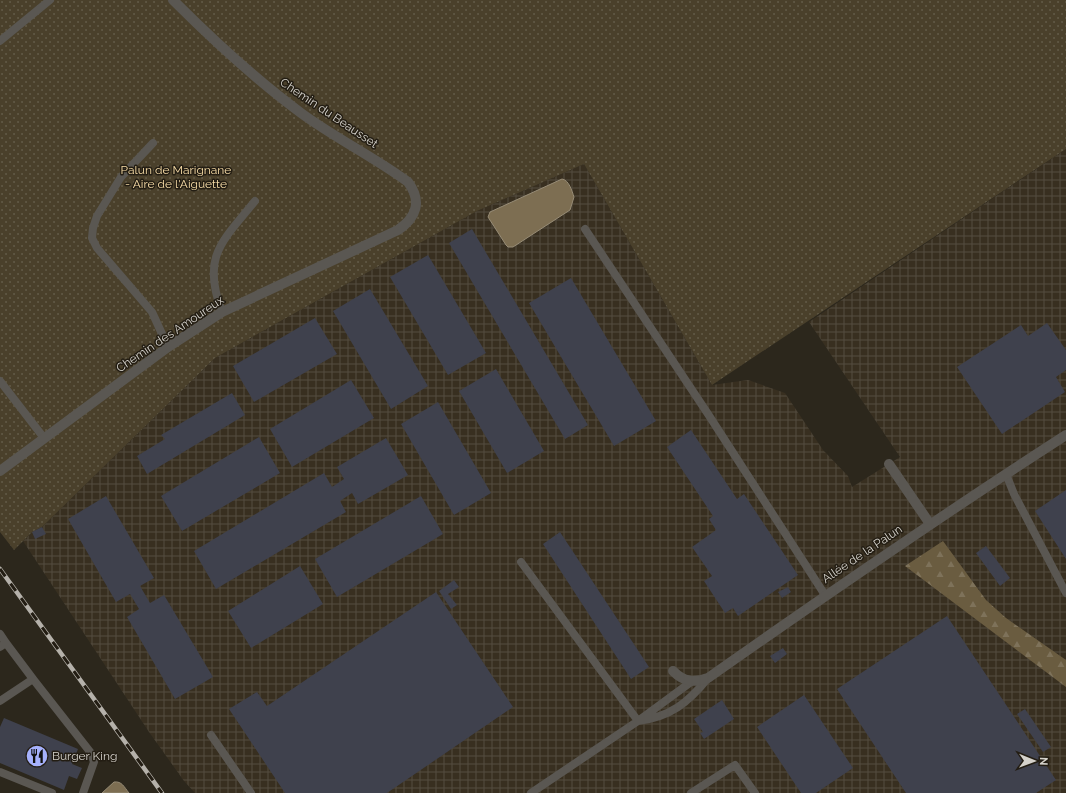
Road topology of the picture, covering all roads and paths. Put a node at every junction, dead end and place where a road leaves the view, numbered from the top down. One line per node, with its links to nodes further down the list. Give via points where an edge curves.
1 (50, 0): 3 (lane)
2 (174, 0): 5 (street, Chemin du Beausset, via 271,90 332,134 408,182)
3 (0, 41)
4 (153, 143): 9 (lane, via 122,177 97,216 92,238 97,248 152,312)
5 (416, 197): 8 (street, Chemin des Amoureux, via 413,215 407,224 398,230)
6 (255, 200): 8 (lane, via 217,251 213,275 215,294)
7 (585, 229): 19 (lane)
8 (222, 312): 9 (street, Chemin des Amoureux)
9 (168, 347): 12 (street, Chemin des Amoureux)
10 (0, 381): 12 (lane)
11 (1066, 435): 15 (street, Allée de la Palun)
12 (44, 438): 14 (street, Chemin des Amoureux)
13 (890, 464): 16 (street)
14 (0, 471)
15 (1006, 474): 16 (street, Allée de la Palun); 18 (lane)
16 (930, 524): 19 (street, Allée de la Palun)
17 (521, 562): 27 (lane)
18 (1066, 593)
19 (825, 595): 23 (street, Allée de la Palun)
20 (0, 634): 21 (lane)
21 (3, 645): 24 (lane)
22 (673, 671): 25 (street)
23 (708, 678): 25 (street, Allée de la Palun); 27 (lane, via 691,697 667,714)
24 (33, 679): 26 (lane); 31 (lane, via 91,753 94,762)
25 (691, 682): 27 (lane)
26 (0, 701)
27 (638, 721): 33 (lane)
28 (211, 735): 32 (lane)
29 (0, 772): 30 (lane)
30 (52, 793)
31 (83, 793)
32 (251, 793)
33 (531, 793)
34 (691, 793): 35 (lane, via 735,765)
35 (755, 793)

